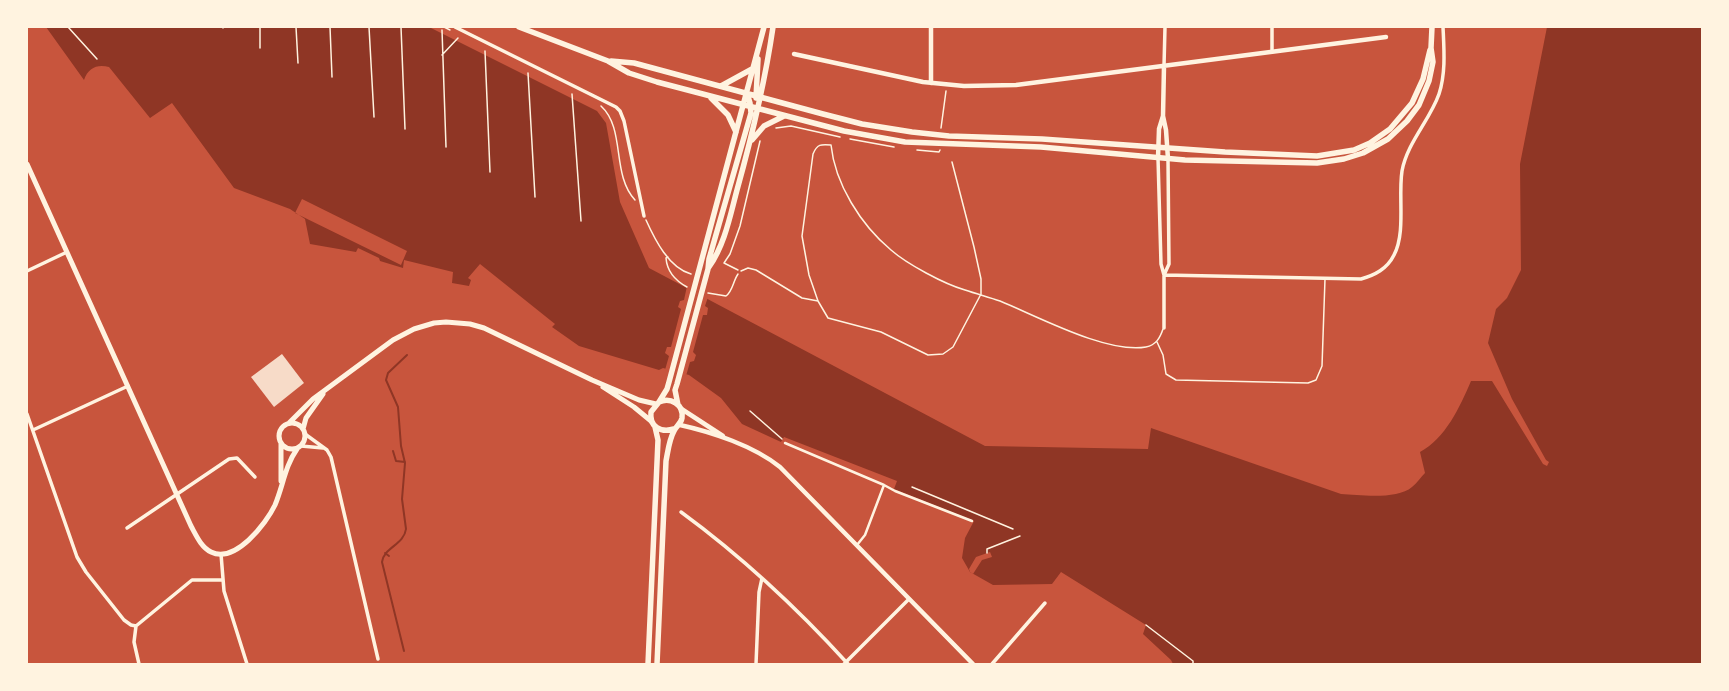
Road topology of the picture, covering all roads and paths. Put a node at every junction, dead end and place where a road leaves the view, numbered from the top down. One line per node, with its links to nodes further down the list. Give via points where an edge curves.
1 (68, 27): 28 (path)
2 (260, 27): 21 (path)
3 (296, 27): 30 (path)
4 (330, 27): 34 (path)
5 (369, 27): 45 (path)
6 (401, 27): 48 (path)
7 (444, 27): 18 (path)
8 (455, 27): 62 (street, via 616,107 624,121)
9 (520, 27): 29 (main road)
10 (764, 27): 25 (main road)
11 (774, 27): 39 (main road)
12 (931, 27): 35 (street)
13 (1165, 27): 31 (street)
14 (1272, 27): 24 (street)
15 (1432, 27): 22 (main road)
16 (1443, 27): 72 (street, via 1443,78 1436,100 1403,169 1400,184 1399,240 1394,256 1386,267 1367,277)
17 (442, 30): 27 (path)
18 (455, 32)
19 (1386, 37): 24 (street)
20 (458, 38): 27 (path)
21 (260, 48)
22 (1431, 48): 54 (main road, via 1420,88 1408,110 1384,134 1354,150 1332,155 1305,156); 56 (main road, via 1432,70 1419,105 1394,134 1363,153 1338,160 1304,164)
23 (485, 52): 59 (path)
24 (1272, 52): 31 (street)
25 (757, 54): 32 (main road); 39 (main road)
26 (794, 54): 35 (street)
27 (442, 55): 52 (path)
28 (97, 59)
29 (608, 60): 36 (main road); 40 (main road, via 636,75)
30 (298, 63)
31 (1164, 66): 35 (street, via 1016,85 964,86); 47 (street)
32 (752, 69): 36 (main road); 37 (main road)
33 (528, 72): 61 (path)
34 (332, 77)
35 (931, 83)
36 (721, 86): 37 (main road)
37 (747, 93): 39 (main road); 41 (main road); 43 (main road)
38 (572, 94): 64 (path)
39 (758, 96): 44 (main road); 53 (main road, via 851,121 927,134)
40 (711, 97): 41 (main road); 49 (main road, via 728,115)
41 (744, 104): 43 (main road); 49 (main road)
42 (601, 106): 60 (path, via 612,122 624,184)
43 (751, 106): 44 (main road); 67 (main road)
44 (758, 108): 46 (main road); 51 (main road)
45 (374, 116)
46 (785, 116): 51 (main road, via 764,126); 55 (main road, via 844,131 904,142 1041,147)
47 (1163, 116): 53 (street, via 1159,128); 54 (street)
48 (405, 129)
49 (736, 133): 71 (main road)
50 (761, 139): 66 (path, via 740,226)
51 (751, 141): 67 (main road, via 726,230)
52 (446, 147)
53 (1158, 147): 54 (main road); 55 (street)
54 (1168, 148): 56 (street)
55 (1158, 158): 56 (main road); 70 (street, via 1161,264)
56 (1168, 159): 70 (street, via 1168,264)
57 (952, 162): 73 (lane, via 977,258)
58 (27, 164): 65 (main road)
59 (490, 172)
60 (629, 194)
61 (535, 197)
62 (644, 216)
63 (646, 220): 71 (path, via 652,234 676,266 682,272)
64 (581, 221)
65 (67, 252): 68 (street); 78 (main road)
66 (724, 263)
67 (708, 269): 81 (main road, via 675,390)
68 (27, 270)
69 (741, 271): 74 (lane, via 748,268 756,270 802,298)
70 (1164, 275): 72 (street); 75 (street)
71 (695, 277): 80 (main road, via 667,389)
72 (1325, 278): 76 (lane, via 1322,366 1316,380 1308,383 1176,380 1166,374 1163,355)
73 (981, 294): 74 (lane, via 953,347 943,354 934,355 928,355 881,332 828,318); 74 (lane, via 964,290 920,269 890,250 857,212 843,187 831,145 821,144 813,154 802,236 809,275); 76 (lane, via 1105,343 1140,347)
74 (818, 301)
75 (1164, 328): 76 (lane)
76 (1157, 342)
77 (592, 380): 79 (main road, via 484,328 446,322 422,326 401,336 378,350); 80 (main road, via 639,400); 84 (main road)
78 (128, 386): 89 (street); 100 (main road)
79 (325, 392): 85 (main road, via 313,399); 90 (main road, via 306,418)
80 (657, 403): 81 (main road, via 669,400); 84 (main road, via 651,412)
81 (679, 406): 86 (main road, via 682,416); 91 (street)
82 (750, 411): 92 (path)
83 (27, 414): 89 (street)
84 (651, 421): 87 (main road)
85 (289, 423): 90 (main road, via 297,423); 93 (main road, via 282,426 279,432)
86 (680, 424): 88 (main road); 91 (street)
87 (655, 427): 88 (main road, via 666,432); 119 (main road, via 658,448)
88 (674, 429): 120 (main road, via 666,461)
89 (32, 430): 114 (street, via 79,560 124,620)
90 (304, 431): 94 (main road, via 305,441); 95 (street)
91 (728, 439): 106 (street, via 757,451 780,467)
92 (784, 442): 98 (street)
93 (280, 444): 94 (main road, via 288,449); 97 (main road)
94 (299, 447): 95 (street); 97 (main road, via 289,460)
95 (323, 448): 115 (street, via 329,453 333,466)
96 (256, 478): 100 (street, via 241,460 233,457)
97 (281, 484): 108 (main road, via 272,510 256,533 239,548)
98 (884, 485): 102 (street); 106 (street, via 865,535)
99 (912, 487): 104 (path)
100 (177, 494): 103 (street); 108 (main road, via 200,542 208,550)
101 (680, 512): 109 (street)
102 (972, 522)
103 (127, 528)
104 (1013, 529)
105 (1020, 536): 107 (path, via 987,549)
106 (856, 545): 111 (street)
107 (987, 553)
108 (221, 554): 110 (street)
109 (762, 578): 116 (street); 121 (street, via 759,592)
110 (222, 580): 114 (street, via 192,580); 118 (street)
111 (909, 599): 116 (street); 122 (street)
112 (1045, 603): 123 (street)
113 (1146, 625): 124 (path, via 1193,661)
114 (136, 626): 117 (street, via 134,642)
115 (378, 659)
116 (846, 663)
117 (139, 664)
118 (247, 664)
119 (648, 664)
120 (657, 664)
121 (756, 664)
122 (973, 664)
123 (992, 664)
124 (1193, 664)

